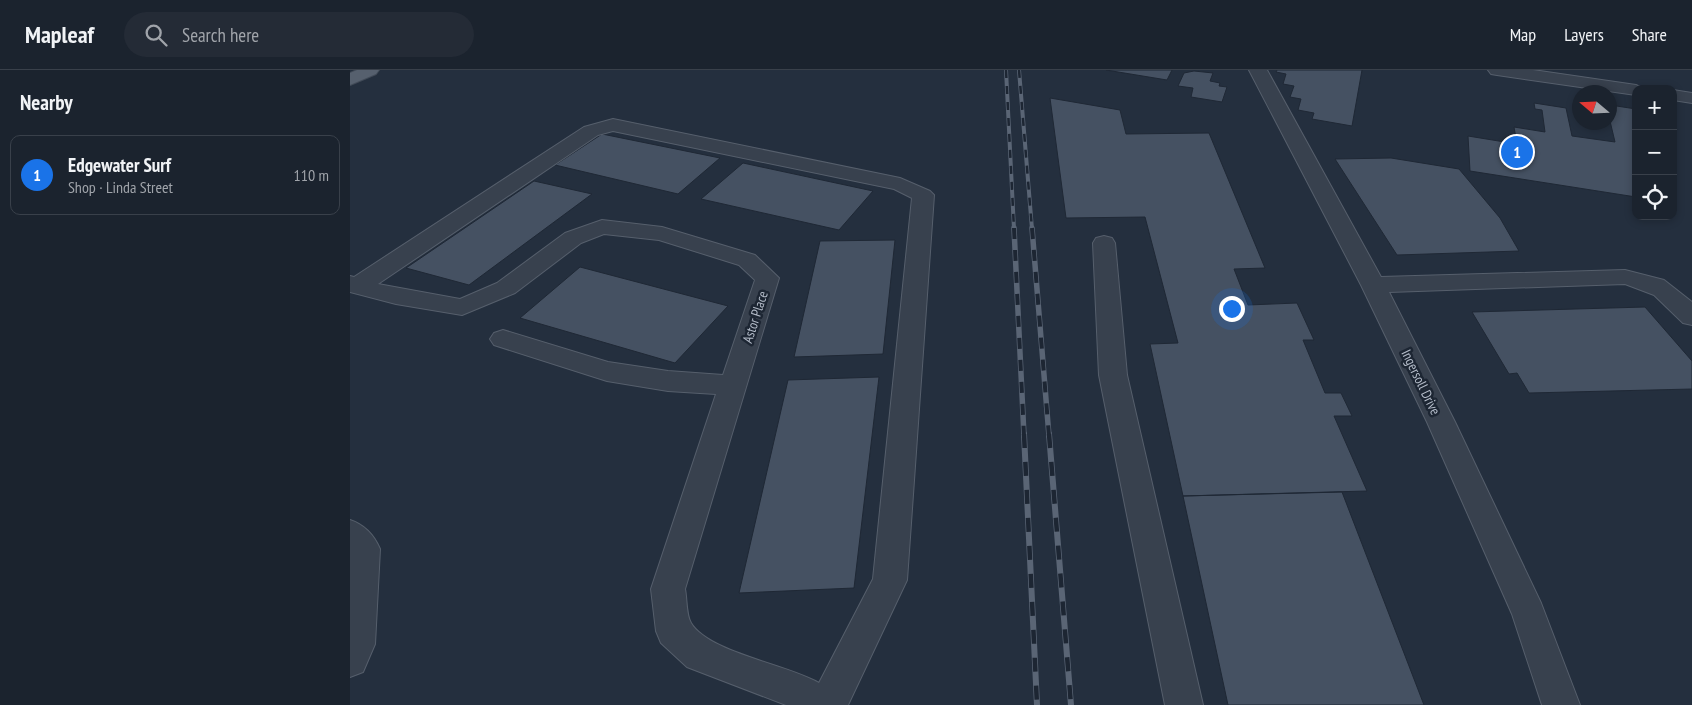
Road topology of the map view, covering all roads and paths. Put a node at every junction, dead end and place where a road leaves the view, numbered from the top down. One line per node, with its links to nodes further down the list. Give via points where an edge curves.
1 (370, 70): 4 (main road)
2 (1258, 70): 10 (street, Ingersoll Drive)
3 (1498, 70): 5 (street)
4 (350, 80)
5 (1639, 80)
6 (1677, 96): 7 (street)
7 (1692, 98)
8 (1104, 243): 18 (street, via 1113,375)
9 (354, 285): 13 (street, Astor Place, via 396,296 462,306 506,288 573,238 602,226 662,234 748,260 767,278); 17 (street, via 592,131 613,125 900,184 923,195 890,580)
10 (1373, 285): 11 (street, via 1625,277 1651,282 1672,295); 19 (street, Ingersoll Drive, via 1445,431 1529,614)
11 (1692, 317)
12 (503, 339): 13 (street, via 607,370 668,381)
13 (733, 385): 16 (street, Astor Place, via 668,589 674,631 700,655 796,690)
14 (350, 534): 15 (street, via 364,549 357,644)
15 (350, 660)
16 (820, 705)
17 (828, 705)
18 (1184, 705)
19 (1561, 705)

